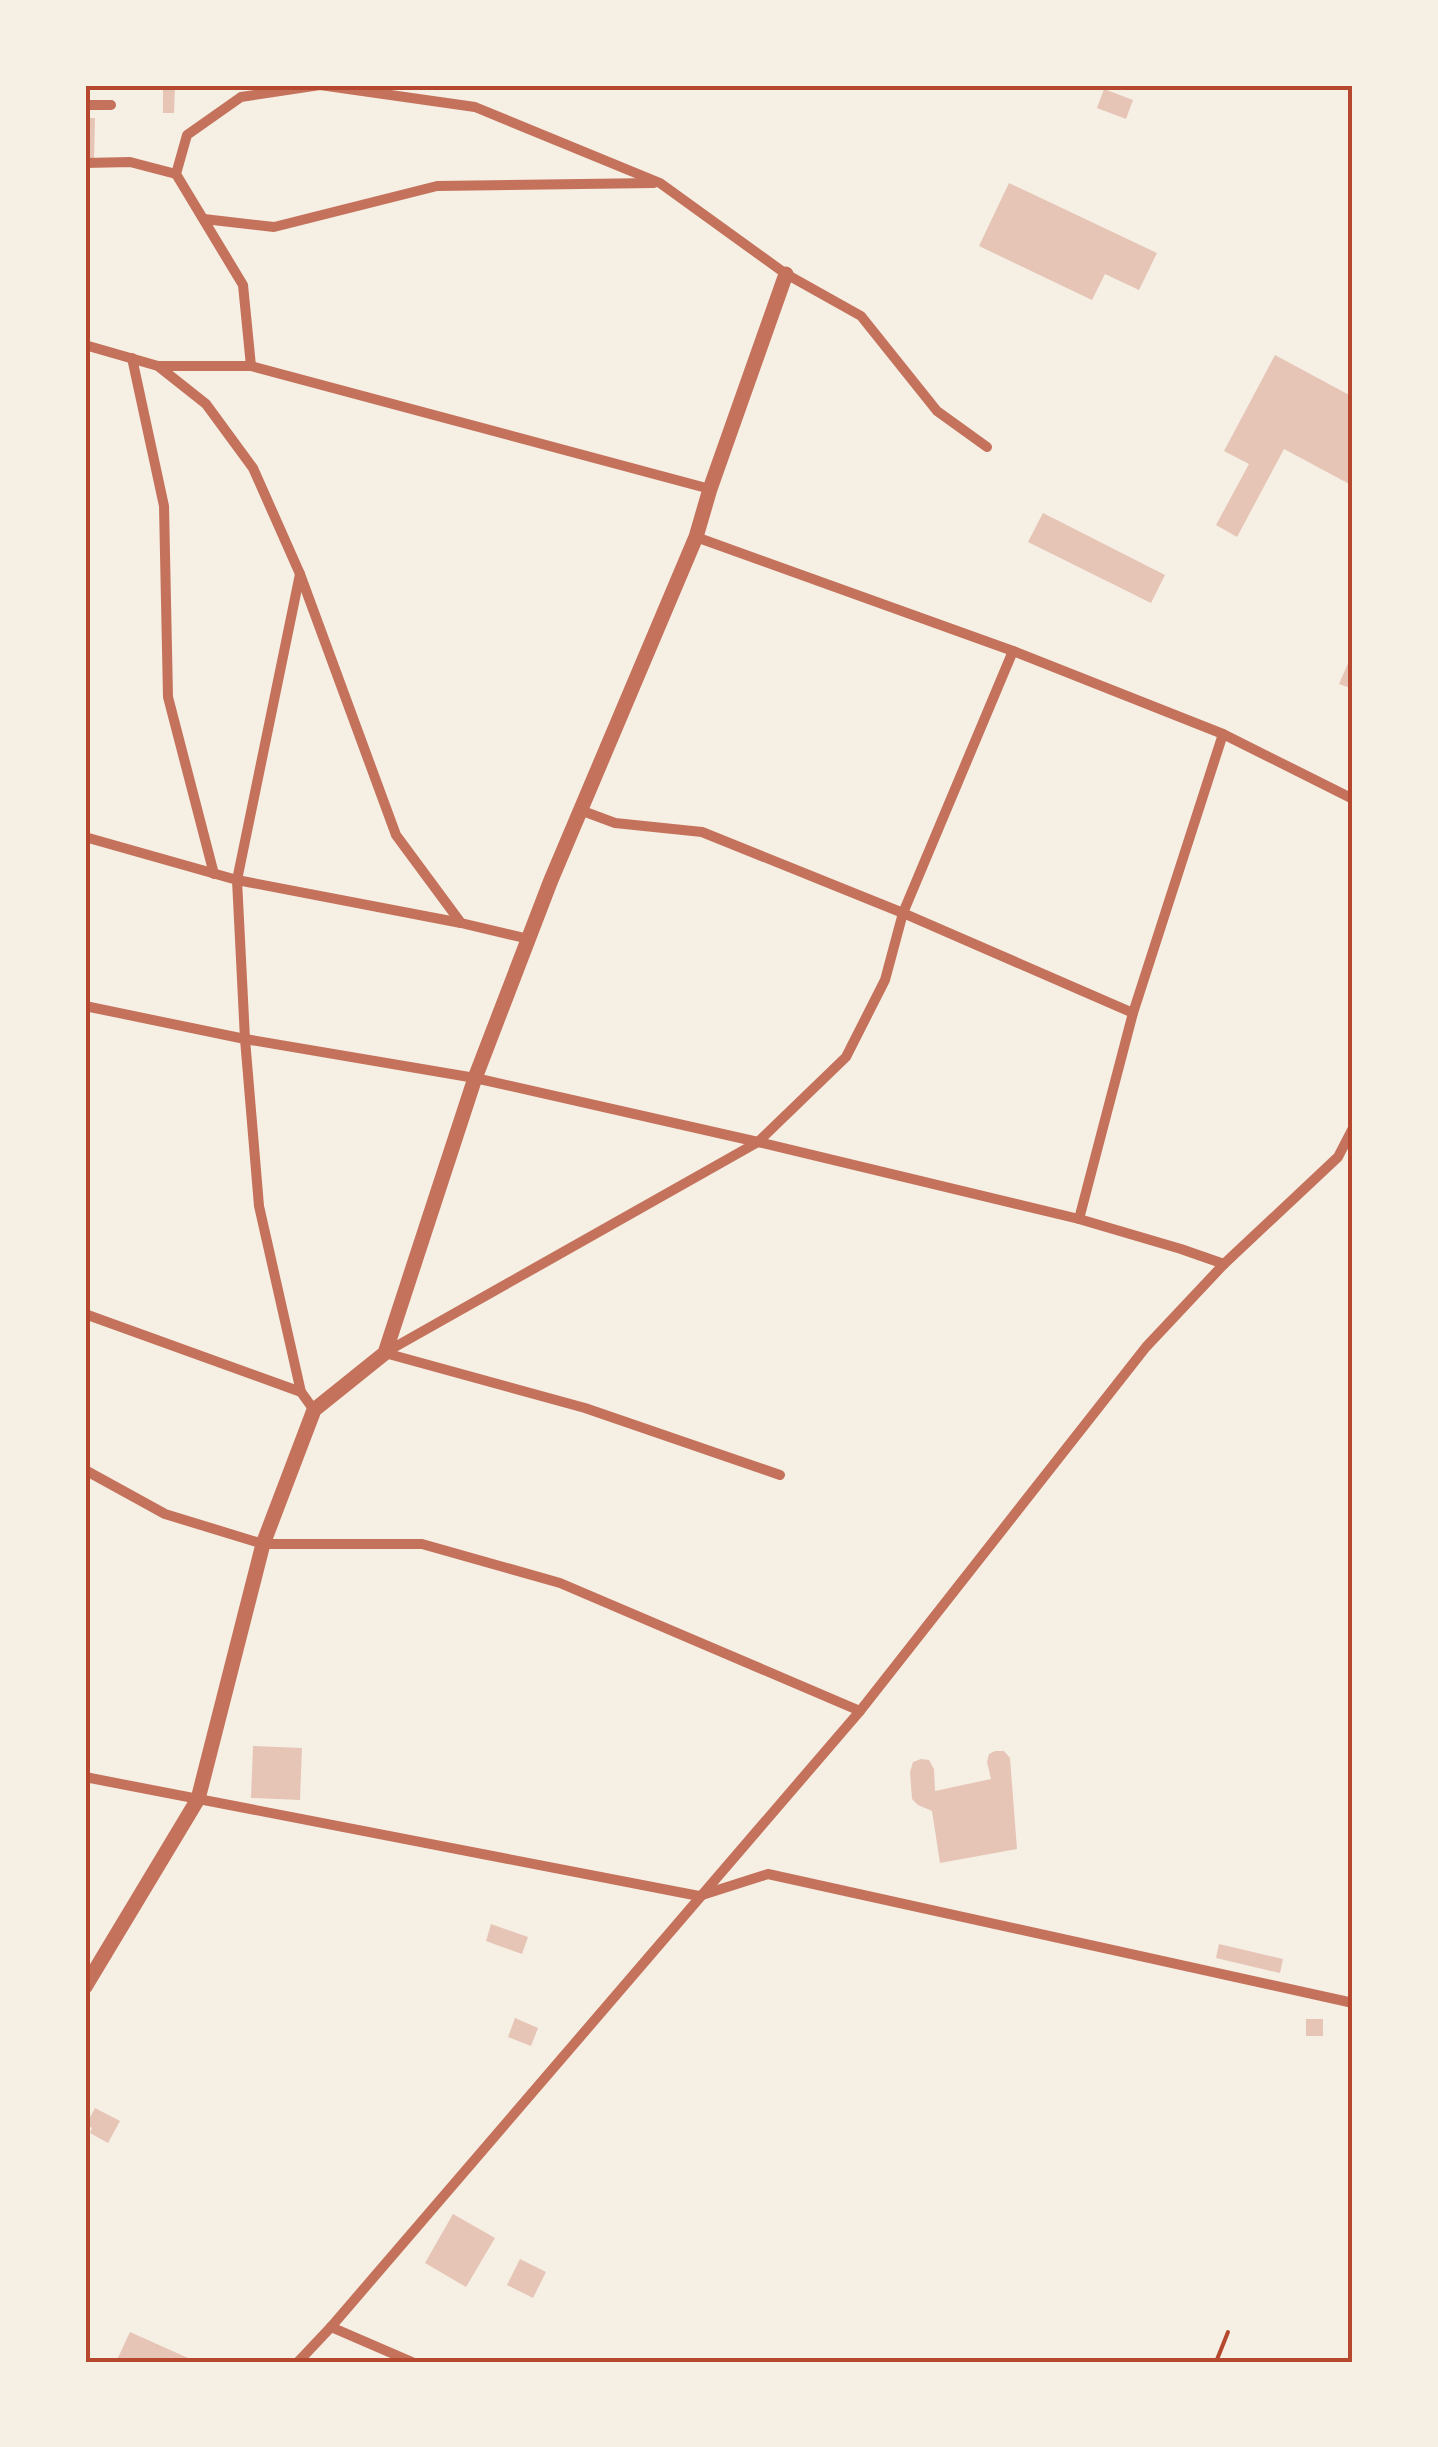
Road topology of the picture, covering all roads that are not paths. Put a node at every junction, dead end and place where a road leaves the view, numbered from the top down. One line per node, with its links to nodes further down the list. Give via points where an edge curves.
1 (85, 105): 2 (street)
2 (110, 106)
3 (85, 163): 4 (street, via 130,162)
4 (176, 174): 5 (street, via 187,135 241,97 320,85 475,107); 6 (street)
5 (660, 183): 6 (street, via 436,186 274,227); 7 (street)
6 (204, 218): 11 (street, via 243,285)
7 (786, 274): 12 (street, via 861,316 937,411); 13 (street)
8 (85, 345): 9 (street)
9 (132, 358): 10 (street); 21 (street, via 164,506 168,697)
10 (158, 366): 11 (street); 15 (street, via 206,404 252,468)
11 (251, 366): 13 (street)
12 (987, 447)
13 (710, 489): 14 (street)
14 (696, 538): 16 (street); 19 (street)
15 (300, 574): 22 (street); 24 (street, via 396,835)
16 (1013, 652): 17 (street); 23 (street)
17 (1223, 734): 18 (street); 27 (street)
18 (1353, 798)
19 (580, 810): 23 (street, via 615,823 702,832); 25 (street)
20 (85, 837): 21 (street)
21 (214, 874): 22 (street)
22 (237, 880): 24 (street); 28 (street)
23 (903, 914): 27 (street); 31 (street, via 885,980 846,1057)
24 (461, 923): 25 (street)
25 (529, 938): 29 (street)
26 (85, 1006): 28 (street)
27 (1133, 1013): 32 (street)
28 (245, 1038): 29 (street); 36 (street, via 258,1206)
29 (475, 1078): 31 (street); 35 (street)
30 (1353, 1128): 33 (street, via 1338,1156)
31 (758, 1142): 32 (street); 35 (street)
32 (1080, 1219): 33 (street)
33 (1224, 1264): 41 (street, via 1146,1348)
34 (85, 1314): 36 (street)
35 (385, 1353): 37 (street); 39 (street, via 585,1408)
36 (301, 1392): 37 (street)
37 (314, 1410): 40 (street)
38 (85, 1470): 40 (street, via 165,1514)
39 (780, 1474)
40 (263, 1544): 41 (street, via 422,1544 560,1583); 43 (street)
41 (860, 1712): 44 (street)
42 (85, 1777): 43 (street)
43 (198, 1799): 44 (street); 45 (street)
44 (699, 1896): 46 (street, via 768,1874); 47 (street)
45 (85, 1986)
46 (1353, 2003)
47 (331, 2327): 48 (street); 49 (street)
48 (298, 2362)
49 (412, 2362)

